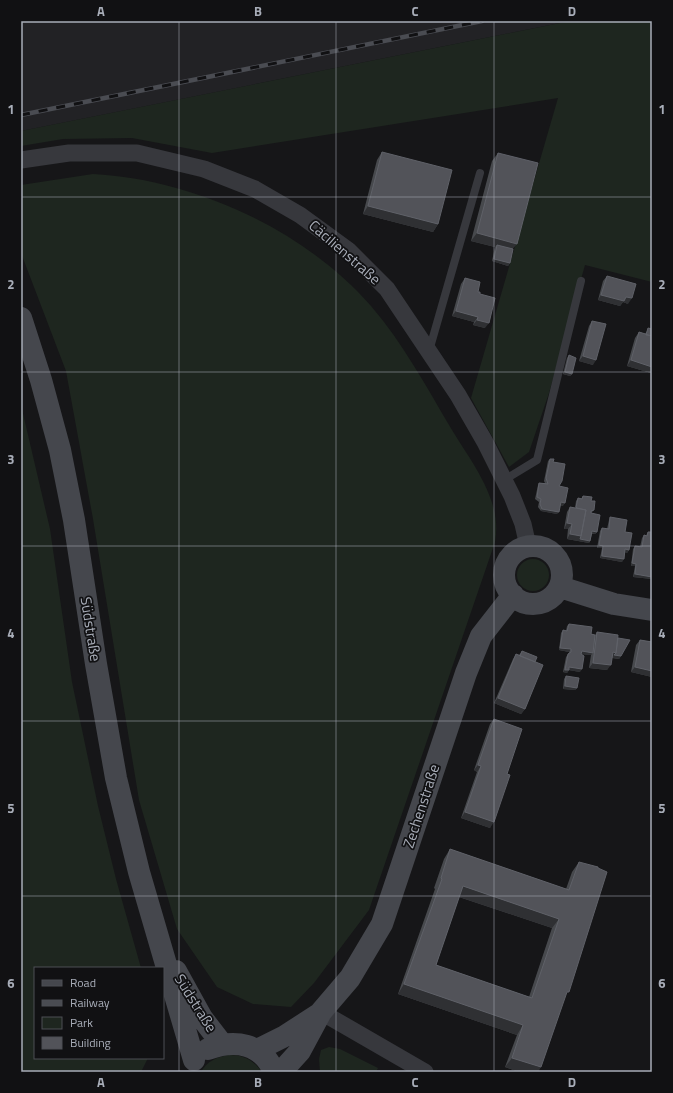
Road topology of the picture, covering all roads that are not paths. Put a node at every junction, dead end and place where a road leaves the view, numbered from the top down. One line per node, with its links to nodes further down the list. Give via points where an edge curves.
1 (21, 160): 5 (street, Cäcilienstraße, via 69,153 137,153 204,169 254,189 300,215 348,250 387,288)
2 (480, 173): 5 (lane)
3 (581, 281): 6 (lane, via 537,460)
4 (21, 318): 11 (main road, Südstraße, via 42,380 60,450 74,520 116,778)
5 (429, 352): 6 (street, Cäcilienstraße, via 485,442)
6 (504, 480): 7 (street, Cäcilienstraße, via 523,524)
7 (528, 546): 8 (main road, via 541,547 553,553 562,569); 9 (main road, via 514,553 506,566 505,582)
8 (560, 587): 9 (main road, via 551,598 539,604 520,601); 10 (main road, via 614,604)
9 (513, 595): 12 (main road, Zechenstraße, via 481,636 466,673 382,924 350,978)
10 (652, 610)
11 (158, 940): 13 (main road, Südstraße, via 202,1018); 15 (main road, Südstraße)
12 (321, 1012): 14 (main road, Zechenstraße, via 285,1036); 17 (main road, Zechenstraße, via 300,1051); 18 (street)
13 (222, 1044): 14 (main road, via 240,1044); 15 (main road, via 206,1050)
14 (257, 1050): 16 (main road, via 266,1058)
15 (191, 1066)
16 (274, 1072)
17 (281, 1072)
18 (425, 1072)

